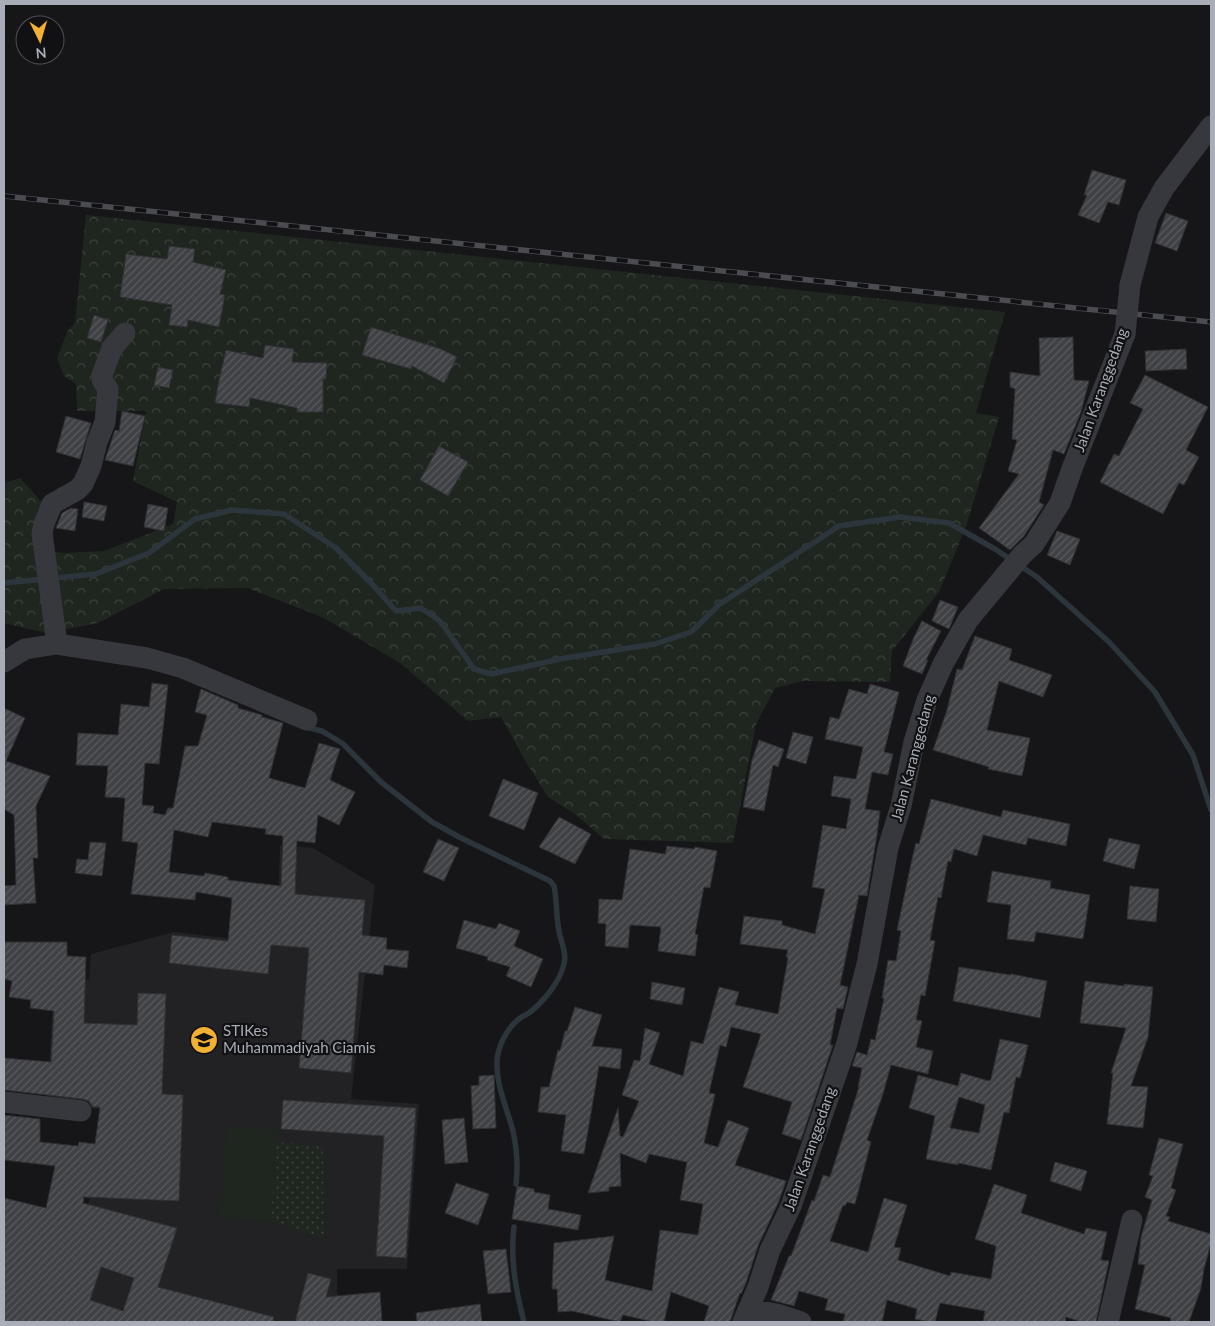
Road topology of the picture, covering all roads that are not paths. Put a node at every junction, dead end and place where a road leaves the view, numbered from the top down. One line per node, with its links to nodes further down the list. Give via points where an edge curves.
1 (1211, 126): 9 (street, Jalan Karanggedang, bridge, via 1164,188 1148,217 1130,285 1125,334 1060,503 1034,544 968,620 927,700 914,742 902,806 888,848 867,964 846,1043 791,1206)
2 (125, 332): 3 (street, via 112,348 102,374 108,389 105,422 91,466 77,490 52,504 42,533)
3 (57, 644): 4 (street, via 25,649); 5 (street, via 168,663)
4 (4, 662)
5 (306, 720)
6 (4, 1102): 7 (street)
7 (81, 1112)
8 (1132, 1220): 11 (street)
9 (745, 1316): 10 (street, via 777,1314)
10 (801, 1322)
11 (1108, 1322)

